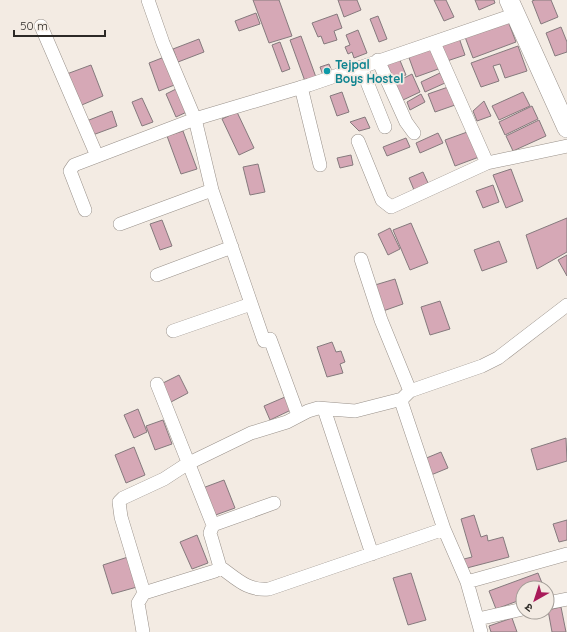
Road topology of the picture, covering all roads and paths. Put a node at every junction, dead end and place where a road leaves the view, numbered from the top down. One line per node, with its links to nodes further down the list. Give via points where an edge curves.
1 (148, 0): 8 (street)
2 (512, 7): 4 (street); 10 (street)
3 (41, 26): 14 (street)
4 (434, 43): 5 (street); 15 (street)
5 (378, 60): 6 (street); 11 (street, via 406,122)
6 (361, 68): 7 (street); 9 (street)
7 (301, 87): 8 (street); 16 (street)
8 (195, 119): 14 (street); 17 (street)
9 (385, 127)
10 (567, 128)
11 (414, 133)
12 (358, 141): 15 (street, via 382,200 391,207)
13 (567, 146): 15 (street)
14 (97, 156): 18 (street, via 74,165 70,171)
15 (487, 163)
16 (320, 165)
17 (212, 190): 19 (street); 20 (street)
18 (85, 210)
19 (120, 224)
20 (232, 247): 22 (street); 23 (street)
21 (361, 259): 27 (street)
22 (157, 275)
23 (251, 304): 25 (street); 29 (street)
24 (567, 305): 27 (street, via 498,358)
25 (173, 331)
26 (157, 384): 30 (street)
27 (406, 395): 28 (street, via 355,411); 33 (street, via 402,404)
28 (324, 409): 29 (street, via 314,409); 34 (street)
29 (298, 415): 30 (street, via 287,422 251,433)
30 (187, 464): 32 (street); 38 (street, via 119,502 121,517)
31 (274, 503): 32 (street)
32 (213, 525): 36 (street, via 210,533)
33 (444, 529): 34 (street); 37 (street)
34 (372, 554): 36 (street, via 268,589 257,590 248,588)
35 (567, 554): 37 (street)
36 (220, 567): 38 (street, via 215,571)
37 (467, 582): 42 (street)
38 (144, 593): 43 (street, via 138,603)
39 (567, 599): 40 (street)
40 (555, 602)
41 (515, 612): 42 (street)
42 (480, 626)
43 (143, 632)

